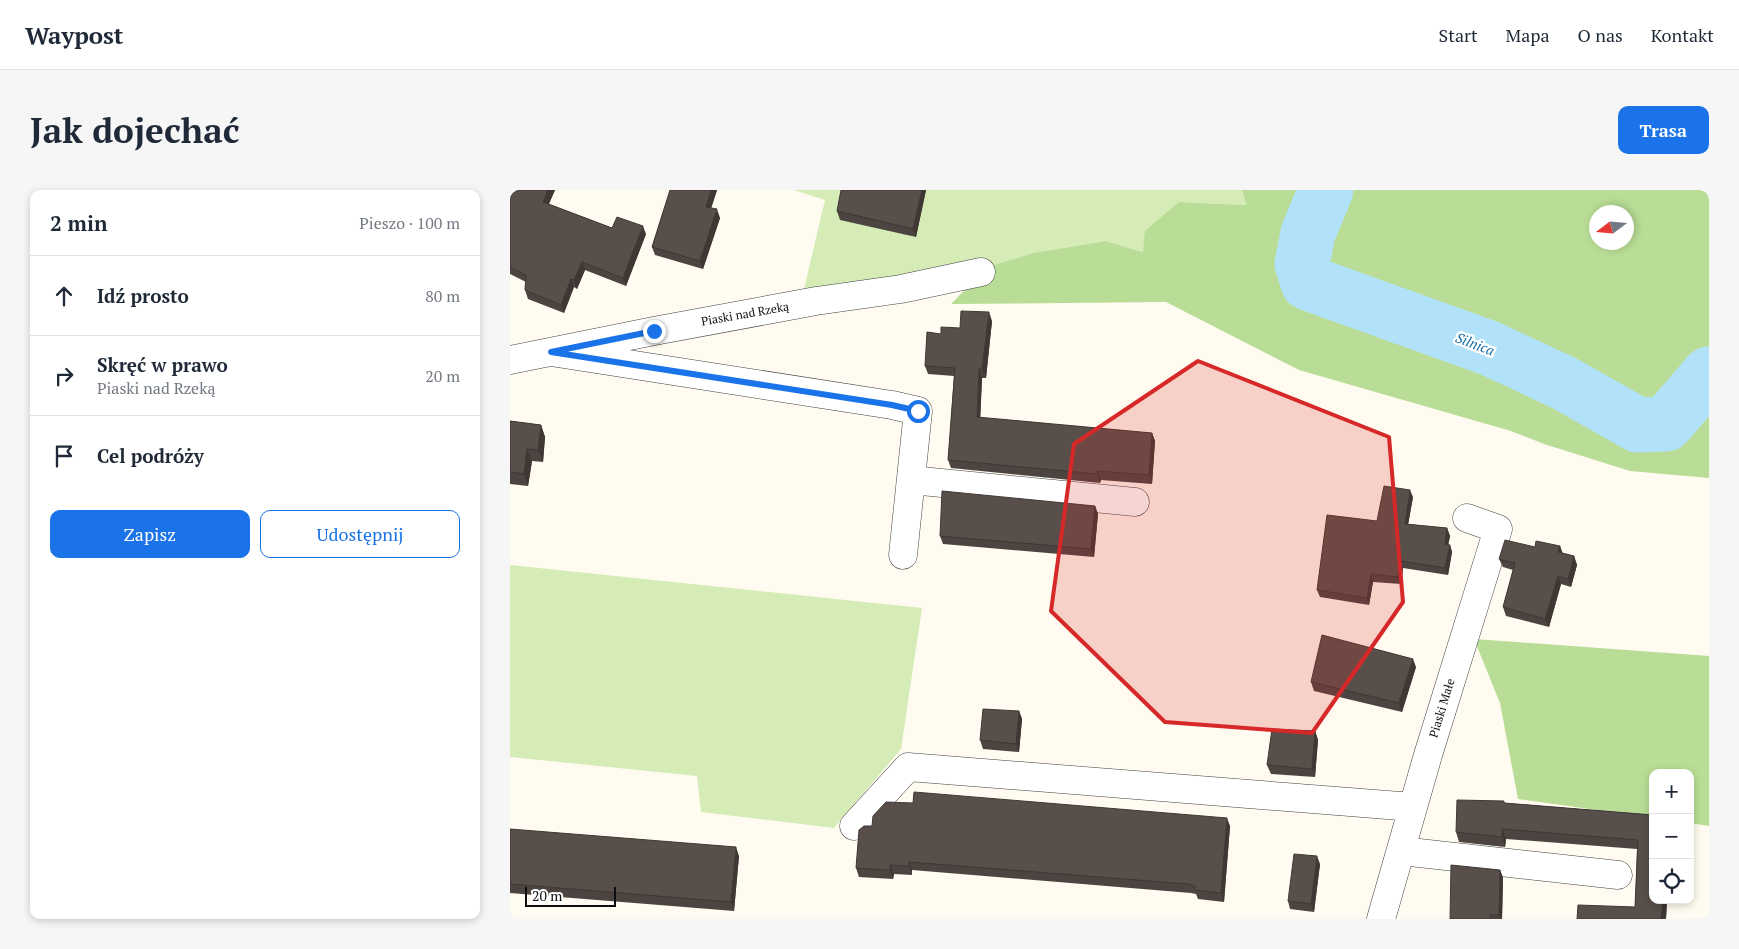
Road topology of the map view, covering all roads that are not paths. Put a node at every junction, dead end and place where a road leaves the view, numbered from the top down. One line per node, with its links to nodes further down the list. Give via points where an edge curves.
1 (981, 272): 2 (street, Piaski nad Rzeką)
2 (551, 352): 3 (street, Piaski nad Rzeką); 4 (street, via 918,411)
3 (510, 360)
4 (911, 480): 5 (street); 7 (street)
5 (1135, 502)
6 (1467, 518): 8 (street, Piaski Małe, via 1498,529)
7 (903, 555)
8 (1413, 807): 9 (street, via 908,767); 10 (street, Piaski Małe)
9 (854, 826)
10 (1400, 851): 11 (street); 12 (street, Piaski Małe)
11 (1618, 875)
12 (1382, 919)

